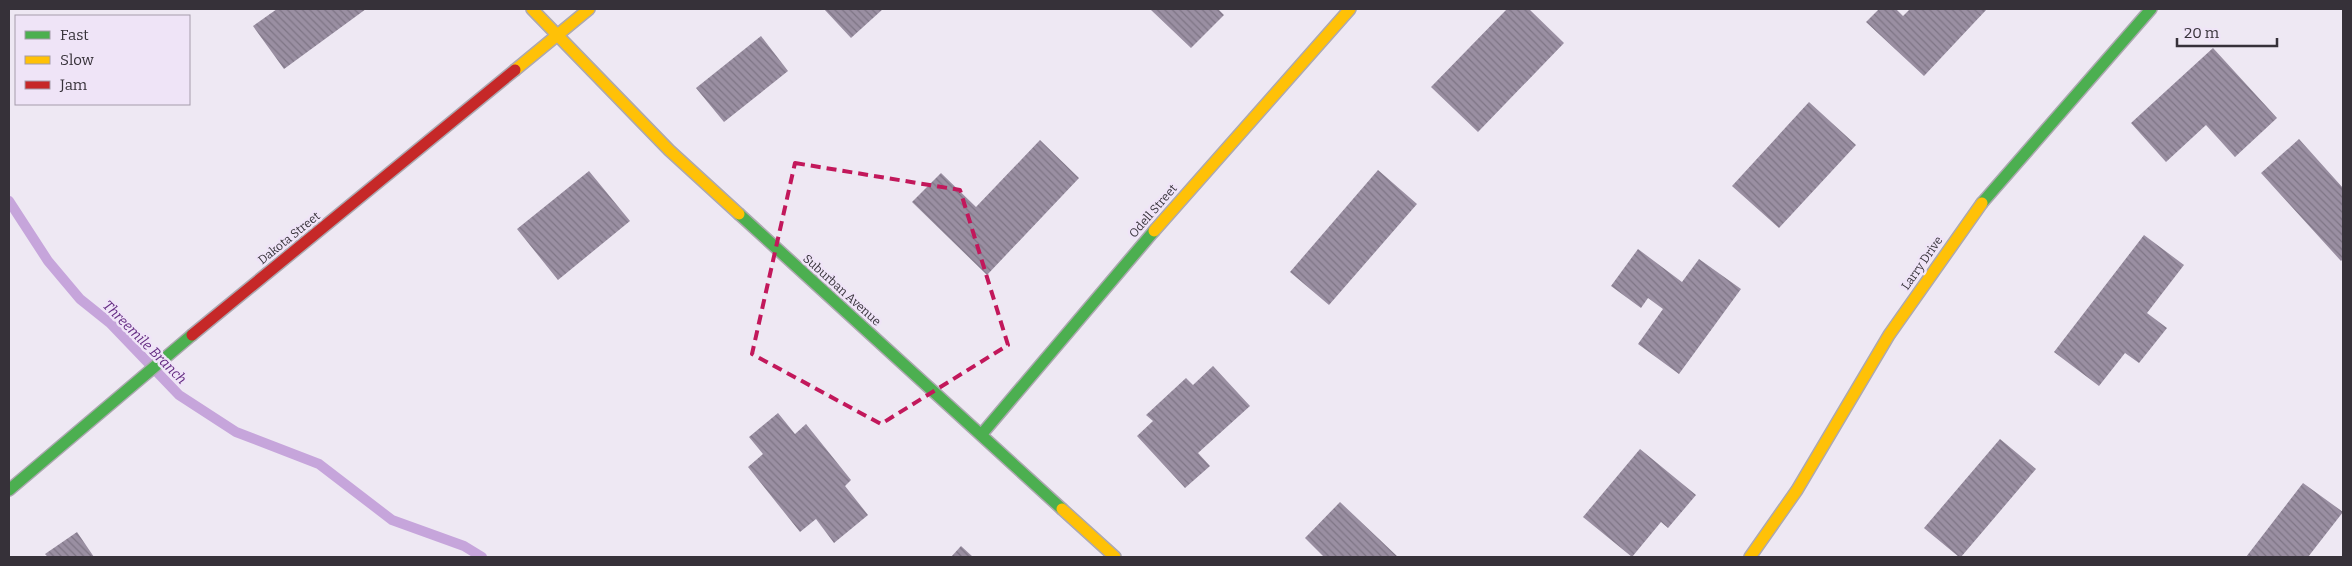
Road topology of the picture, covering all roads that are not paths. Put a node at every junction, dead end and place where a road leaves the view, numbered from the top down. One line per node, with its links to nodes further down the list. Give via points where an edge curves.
1 (532, 9): 5 (street, Suburban Avenue)
2 (588, 9): 5 (street, Dakota Street)
3 (1350, 9): 6 (street, Odell Street, via 1159,225)
4 (2151, 9): 9 (street, Larry Drive, via 1975,211 1889,335 1797,490)
5 (558, 35): 6 (street, Suburban Avenue, via 669,150); 7 (street, Dakota Street, via 117,397)
6 (981, 435): 8 (street, Suburban Avenue)
7 (9, 490)
8 (1115, 557)
9 (1750, 557)

